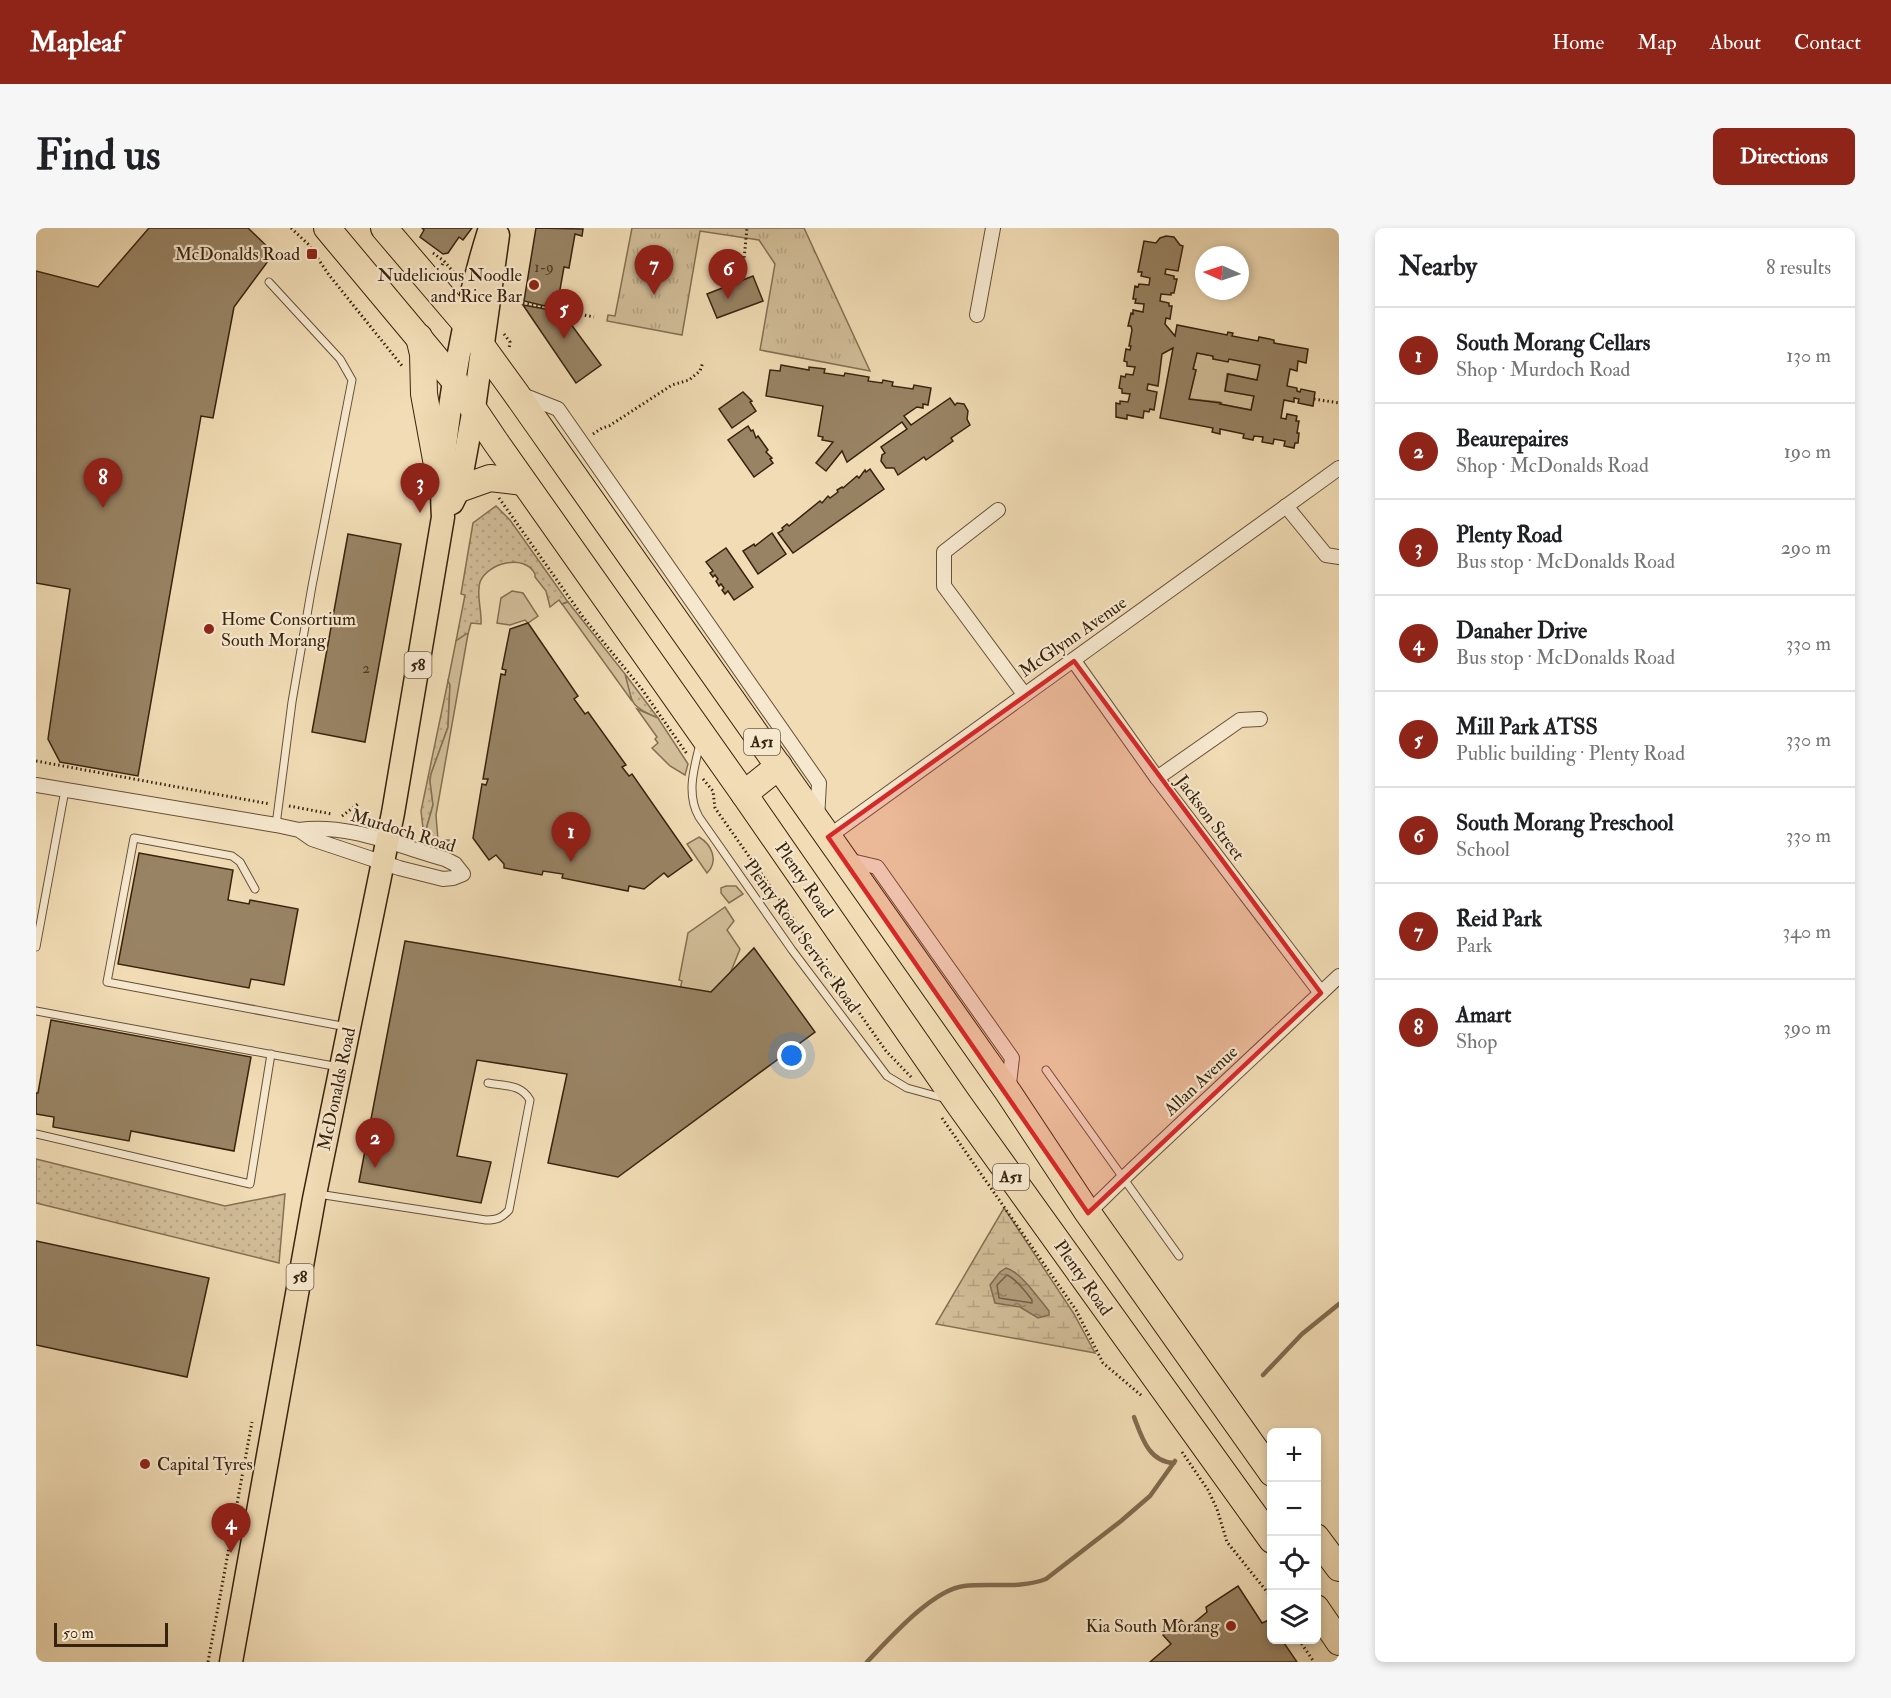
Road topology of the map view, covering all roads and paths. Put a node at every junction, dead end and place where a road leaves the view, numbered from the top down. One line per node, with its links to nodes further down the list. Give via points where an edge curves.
1 (291, 228): 17 (path, via 308,244)
2 (327, 228): 14 (highway, Plenty Road / A51)
3 (384, 228): 13 (highway, A51)
4 (490, 228): 13 (main road, 58, via 474,277)
5 (499, 228): 15 (main road, 58)
6 (747, 228): 8 (path)
7 (993, 228): 11 (street)
8 (742, 280)
9 (269, 282): 46 (lane, via 340,359 352,380 285,741)
10 (523, 303): 12 (path)
11 (976, 315)
12 (594, 317)
13 (465, 323): 15 (highway, A51); 18 (main road, 58)
14 (419, 337): 18 (highway, Plenty Road / A51); 26 (highway, via 424,394)
15 (482, 346): 19 (highway, A51); 22 (main road, McDonalds Road / 58)
16 (703, 362): 23 (path, via 700,371 689,380 672,385)
17 (408, 373)
18 (454, 380): 22 (highway, Plenty Road / A51); 26 (main road, McDonalds Road / 58, via 441,469)
19 (515, 392): 31 (street, via 558,409); 32 (highway, A51)
20 (1314, 399): 21 (path)
21 (1339, 403)
22 (474, 408): 25 (highway, Plenty Road / A51); 26 (main road, McDonalds Road / 58)
23 (593, 434)
24 (1339, 468): 28 (street, McGlynn Avenue)
25 (523, 482): 26 (highway, via 490,478); 36 (highway, Plenty Road / A51)
26 (450, 488): 49 (main road, McDonalds Road / 58, via 455,498 443,517)
27 (500, 500): 37 (path)
28 (1286, 506): 30 (street, via 1326,555); 33 (street, McGlynn Avenue)
29 (998, 510): 34 (street, via 944,552 944,586)
30 (1339, 557)
31 (683, 588): 32 (street); 47 (street, via 819,783)
32 (687, 637): 39 (highway, A51)
33 (1074, 661): 34 (street, McGlynn Avenue); 41 (street, Jackson Street)
34 (1024, 694): 47 (street, McGlynn Avenue)
35 (1260, 719): 41 (street, via 1240,720)
36 (703, 736): 45 (highway, Plenty Road / A51); 61 (lane, Plenty Road Service Road, via 692,784 692,801 699,817 887,1076)
37 (690, 758)
38 (36, 761): 43 (path)
39 (778, 766): 45 (highway); 47 (highway, A51)
40 (702, 778): 59 (path, via 713,791 715,808 879,1043)
41 (1157, 778): 53 (street, Jackson Street)
42 (36, 785): 44 (street, Murdoch Road)
43 (178, 787)
44 (65, 790): 46 (street, Murdoch Road); 51 (lane)
45 (744, 794): 61 (highway, Plenty Road / A51)
46 (276, 825): 48 (street, Murdoch Road)
47 (823, 829): 65 (highway, A51)
48 (299, 830): 49 (street, Murdoch Road, via 312,839); 49 (street, Murdoch Road, via 326,827)
49 (385, 853): 55 (main road, McDonalds Road / 58)
50 (255, 889): 55 (lane, via 240,862 232,856 134,838 107,982)
51 (36, 947)
52 (1339, 976): 53 (street, Allan Avenue)
53 (1321, 993): 63 (street, Allan Avenue)
54 (36, 1011): 56 (lane)
55 (349, 1028): 57 (main road, McDonalds Road / 58)
56 (271, 1054): 57 (lane); 62 (lane, via 250,1184)
57 (341, 1067): 64 (main road, McDonalds Road / 58)
58 (1046, 1070): 63 (lane)
59 (917, 1082)
60 (488, 1083): 64 (lane, via 516,1087 530,1100 509,1210 503,1217 486,1220)
61 (948, 1108): 67 (path, via 1076,1310 1103,1363); 71 (highway, Plenty Road / A51)
62 (36, 1134)
63 (1124, 1179): 65 (street, Allan Avenue); 66 (lane)
64 (315, 1194): 79 (main road, McDonalds Road / 58)
65 (1088, 1213): 70 (highway, A51)
66 (1179, 1256)
67 (1143, 1396)
68 (252, 1422): 78 (path)
69 (1182, 1452): 74 (path, via 1208,1490 1227,1542)
70 (1267, 1466)
71 (1268, 1536)
72 (1321, 1543): 73 (highway)
73 (1339, 1568)
74 (1267, 1592)
75 (1321, 1614): 76 (highway)
76 (1339, 1642)
77 (1302, 1644): 80 (path)
78 (207, 1662)
79 (231, 1662)
80 (1314, 1662)

